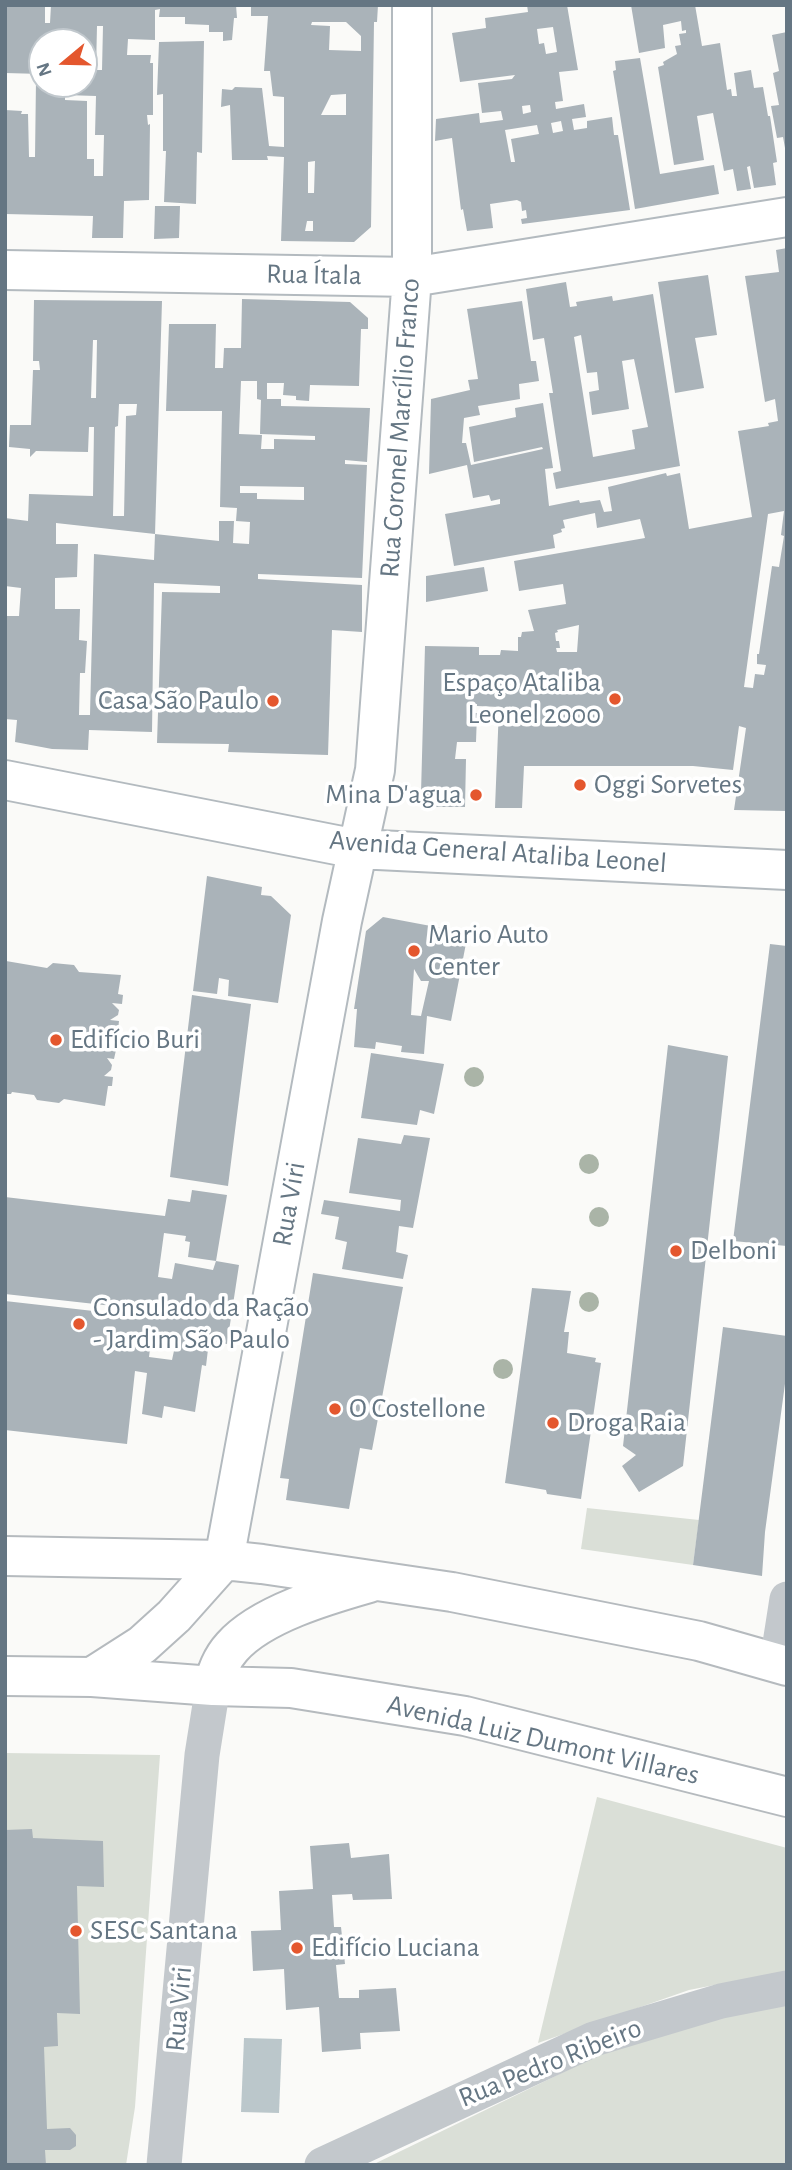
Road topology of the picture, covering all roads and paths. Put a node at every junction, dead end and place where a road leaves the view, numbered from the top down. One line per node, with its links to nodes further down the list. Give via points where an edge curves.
1 (412, 5): 4 (main road, Rua Coronel Marcílio Franco)
2 (787, 217): 4 (main road, Rua Ítala)
3 (5, 270): 4 (main road, Rua Ítala)
4 (412, 277): 6 (main road, Rua Coronel Marcílio Franco, via 374,770)
5 (5, 780): 6 (main road, Avenida General Ataliba Leonel)
6 (357, 849): 7 (main road, Avenida General Ataliba Leonel); 9 (main road, Rua Viri)
7 (787, 870)
8 (5, 1556): 9 (main road)
9 (224, 1560): 10 (main road); 14 (main road, via 142,1645)
10 (377, 1581): 12 (main road, via 699,1641); 15 (main road, via 304,1605 246,1635 220,1664)
11 (787, 1599): 12 (street)
12 (782, 1664)
13 (5, 1676): 14 (main road, Avenida Luiz Dumont Villares)
14 (92, 1677): 15 (main road, Avenida Luiz Dumont Villares)
15 (213, 1686): 16 (main road, Avenida Luiz Dumont Villares, via 291,1688 466,1716); 18 (street, Rua Viri, via 202,1755)
16 (787, 1797)
17 (787, 1988): 19 (street, Rua Pedro Ribeiro, via 721,2001 594,2039)
18 (164, 2165)
19 (322, 2165)

